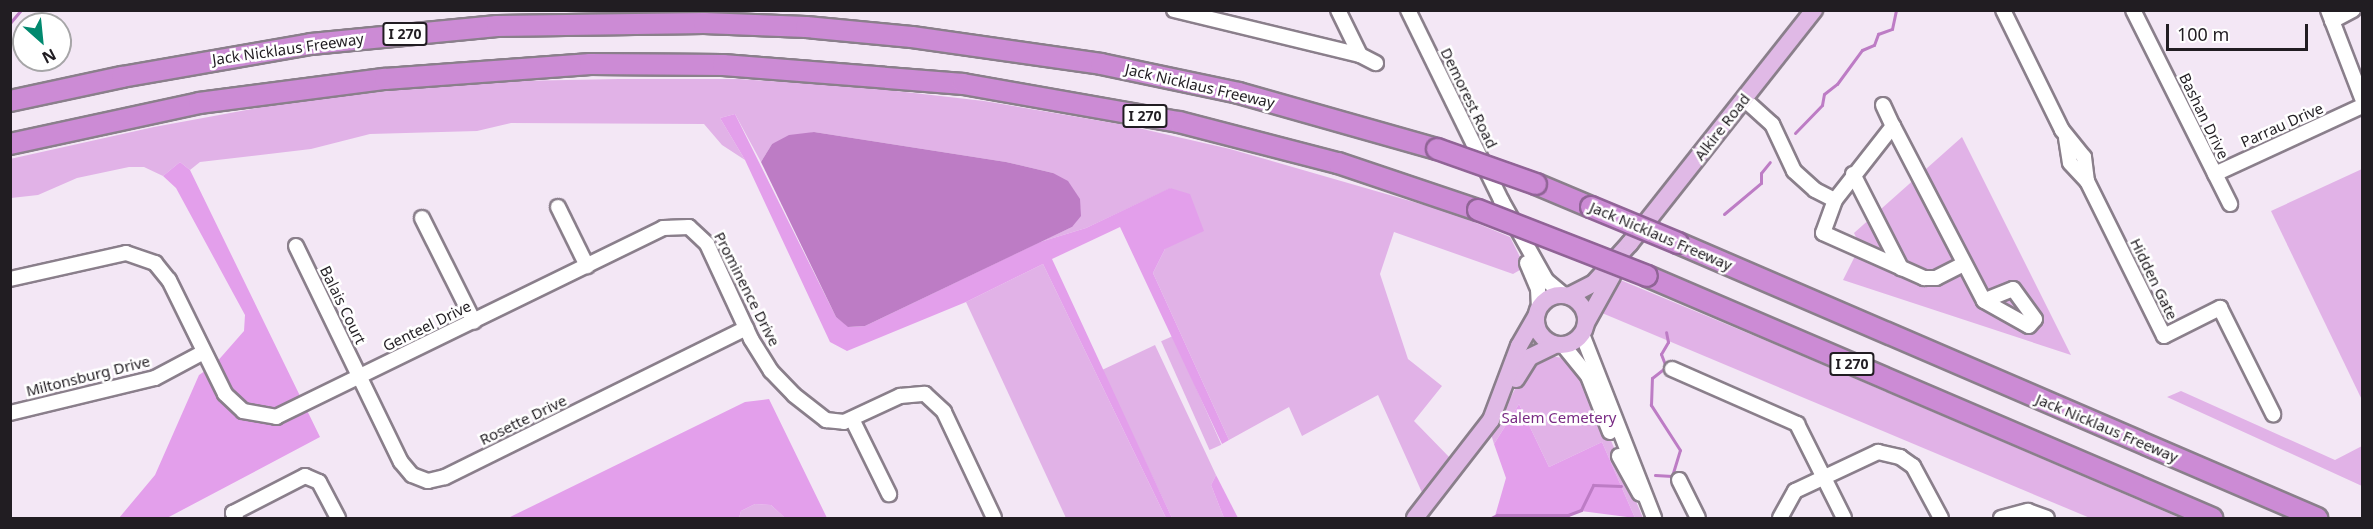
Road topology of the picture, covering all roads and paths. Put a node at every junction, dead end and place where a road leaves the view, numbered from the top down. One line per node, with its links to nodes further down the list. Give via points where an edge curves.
1 (1174, 10): 8 (street)
2 (1338, 10): 10 (street)
3 (1408, 10): 21 (street, Demorest Road)
4 (1814, 10): 13 (main road, Alkire Road)
5 (2003, 10): 45 (street, Hidden Gate, via 2066,138 2070,163 2087,181 2164,336 2220,308)
6 (2133, 10): 20 (street, Bashan Drive)
7 (2353, 10): 9 (street)
8 (1212, 14): 10 (street)
9 (2330, 16): 12 (street)
10 (1360, 55): 11 (street)
11 (1376, 63)
12 (2362, 98)
13 (1744, 99): 22 (street, via 1772,124 1794,171 1815,190); 27 (main road, Alkire Road)
14 (10, 101): 63 (highway, Jack Nicklaus Freeway / I 270, bridge, via 311,44 497,26 704,23 912,37 1101,64 1239,93 1437,149 1536,184)
15 (1883, 105): 17 (street)
16 (2362, 106): 20 (street, Parrau Drive)
17 (1893, 126): 19 (street); 29 (street)
18 (10, 144): 62 (highway, I 270, bridge, via 199,103 385,79 590,64 734,66 963,84 1179,122 1338,163 1478,210 1647,276)
19 (1853, 174): 22 (street); 31 (street)
20 (2215, 174): 23 (street, Bashan Drive)
21 (1501, 200): 33 (street, Demorest Road, via 1546,280); 35 (street, Demorest Road, via 1535,280)
22 (1834, 200): 31 (street, via 1823,233)
23 (2230, 204)
24 (558, 207): 30 (street)
25 (422, 218): 36 (street)
26 (689, 227): 30 (street, Genteel Drive, via 663,228); 37 (street, Prominence Drive, via 707,244)
27 (1630, 243): 33 (main road, Alkire Road, via 1593,284); 38 (main road, Alkire Road)
28 (296, 246): 42 (street, Balais Court)
29 (1964, 264): 31 (street, via 1936,278 1924,278); 34 (street)
30 (587, 266): 36 (street, Genteel Drive)
31 (1901, 268)
32 (10, 279): 40 (street, Genteel Drive, via 126,253 155,263 169,280)
33 (1566, 296): 35 (main road, via 1549,298); 38 (main road, via 1581,305)
34 (1984, 301)
35 (1537, 312): 39 (main road, via 1541,336); 43 (main road, via 1519,346)
36 (474, 322): 42 (street, Genteel Drive)
37 (746, 328): 42 (street, Rosette Drive, via 445,477 429,481 406,470); 46 (street, Prominence Drive, via 771,371 802,402 826,420)
38 (1584, 328): 39 (main road); 50 (street)
39 (1559, 345): 43 (main road, via 1525,362 1507,400); 50 (street, via 1588,376 1628,478)
40 (204, 352): 42 (street, Genteel Drive, via 225,394 254,415 286,415); 44 (street, Miltonsburg Drive, via 155,378)
41 (1672, 369): 47 (street, via 1792,419)
42 (360, 378)
43 (1496, 410): 54 (main road)
44 (10, 413)
45 (2272, 414)
46 (852, 419): 49 (street); 53 (street, Prominence Drive, via 908,394 925,394 933,399 944,412)
47 (1823, 476): 57 (street, via 1796,491); 58 (street); 59 (street, via 1878,452 1900,457 1920,474)
48 (1679, 480): 56 (street)
49 (889, 494)
50 (1647, 504): 55 (street)
51 (236, 519): 52 (street, via 233,513 310,477 322,486)
52 (338, 519)
53 (994, 519)
54 (1415, 519)
55 (1654, 519)
56 (1698, 519)
57 (1780, 519)
58 (1844, 519)
59 (1941, 519)
60 (2001, 519): 61 (street, via 2028,511)
61 (2047, 519)
62 (2212, 519)
63 (2317, 519)

